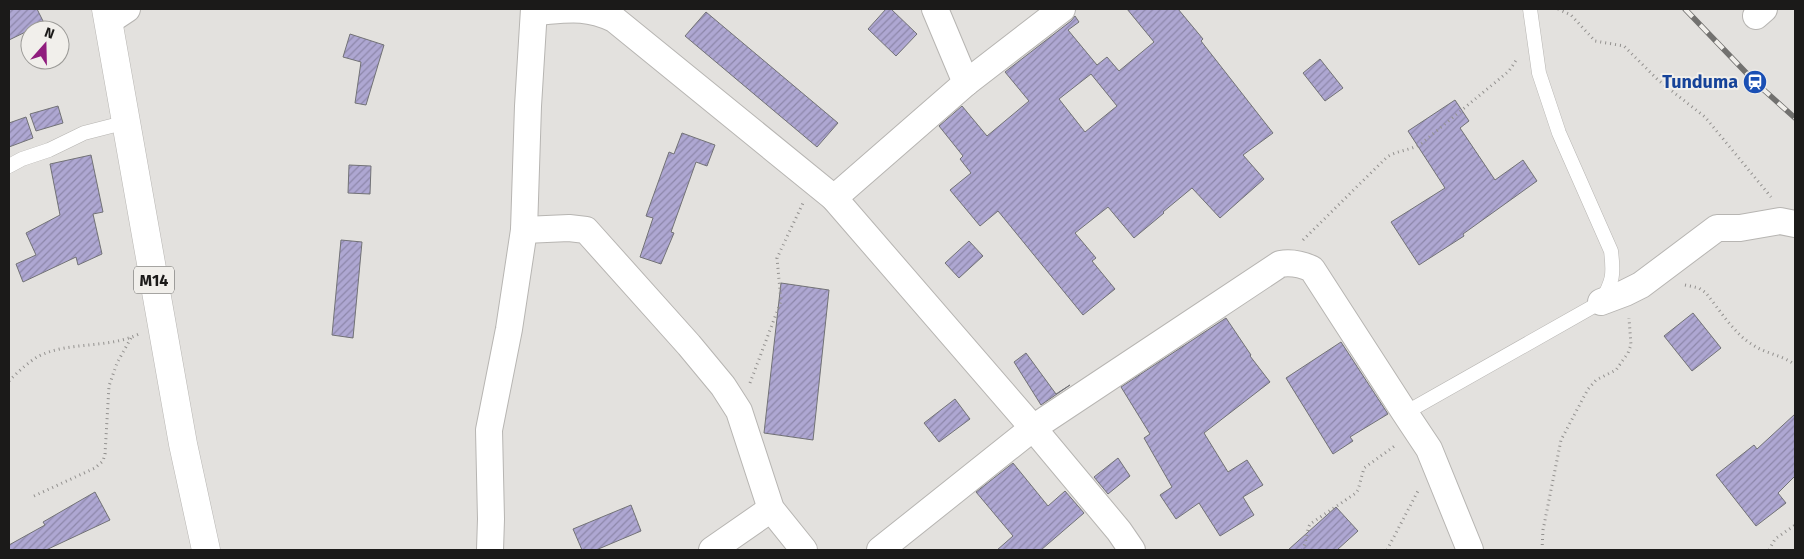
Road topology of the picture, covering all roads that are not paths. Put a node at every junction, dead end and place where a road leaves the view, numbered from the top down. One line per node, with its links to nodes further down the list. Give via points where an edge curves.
1 (935, 9): 6 (street)
2 (1062, 9): 6 (street)
3 (1530, 9): 12 (lane, via 1539,73 1559,133 1611,251 1611,285)
4 (534, 10): 9 (street, via 584,9 614,19); 11 (street)
5 (114, 13): 7 (main road, M14)
6 (966, 84): 9 (street)
7 (127, 122): 8 (lane, via 84,133); 16 (main road, M14, via 182,444)
8 (9, 166)
9 (834, 198): 14 (street)
10 (1795, 224): 12 (street, via 1780,221 1740,228 1717,228 1647,281)
11 (524, 230): 15 (street, via 569,228 590,233 689,344 739,411); 17 (street, via 489,430)
12 (1601, 302): 13 (lane)
13 (1411, 422): 14 (street, via 1312,269 1289,262 1280,264); 22 (street, via 1429,449)
14 (1033, 428): 20 (street); 21 (street)
15 (771, 509): 18 (street); 19 (street)
16 (206, 550)
17 (490, 550)
18 (712, 550)
19 (804, 550)
20 (880, 550)
21 (1132, 550)
22 (1470, 550)

